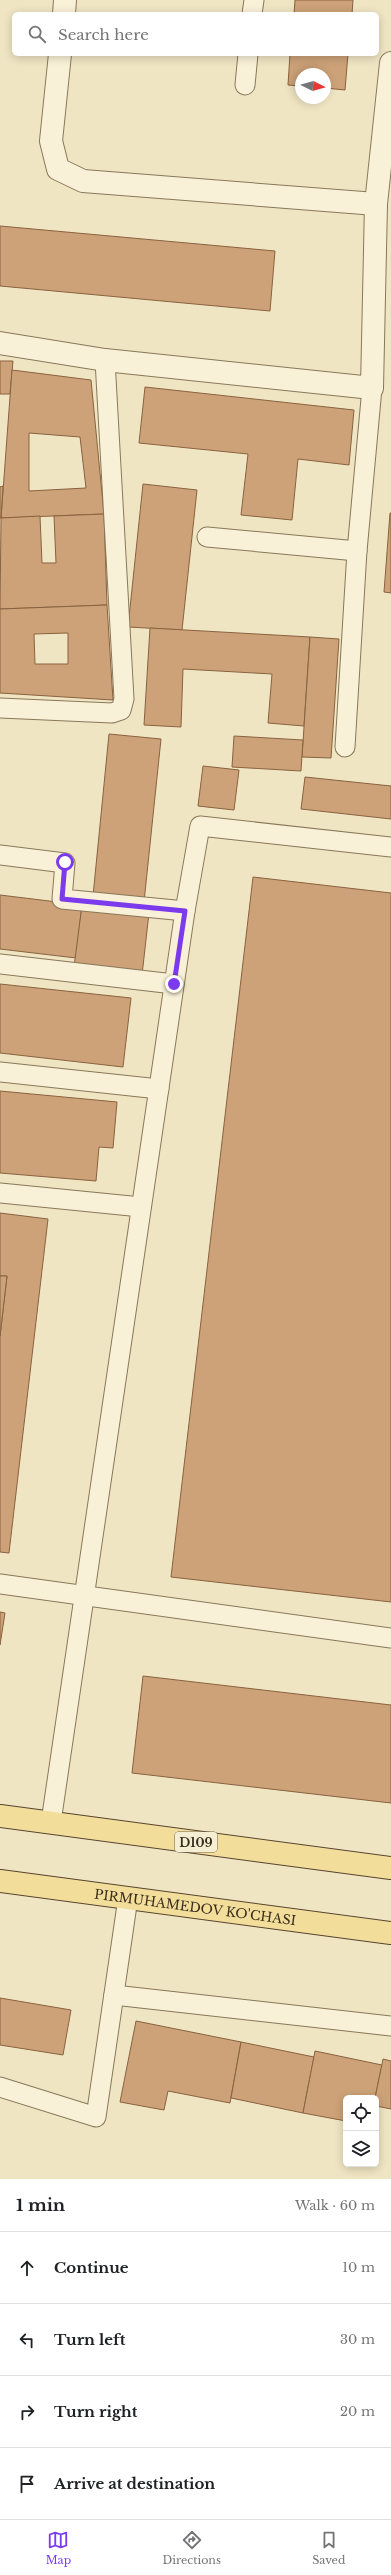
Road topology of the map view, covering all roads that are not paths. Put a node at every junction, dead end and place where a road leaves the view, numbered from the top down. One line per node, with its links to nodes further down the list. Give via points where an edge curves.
1 (65, 0): 3 (street)
2 (254, 0): 4 (lane)
3 (64, 12)
4 (252, 12)
5 (60, 56): 9 (street, via 51,141 58,169 83,181)
6 (248, 56): 8 (lane)
7 (391, 63): 9 (street)
8 (245, 85)
9 (376, 204): 10 (street)
10 (383, 338): 13 (street)
11 (0, 343): 12 (street)
12 (105, 360): 13 (street); 16 (lane, via 124,699 121,710 112,713)
13 (372, 388): 15 (lane)
14 (208, 536): 15 (lane)
15 (357, 551): 17 (lane)
16 (0, 708)
17 (345, 747)
18 (391, 847): 20 (lane, via 200,826)
19 (0, 855): 20 (lane, via 65,862 62,899)
20 (185, 911): 22 (lane)
21 (0, 964): 22 (lane)
22 (174, 984): 24 (lane)
23 (0, 1072): 24 (lane)
24 (159, 1089): 26 (lane)
25 (0, 1193): 26 (lane)
26 (141, 1207): 28 (lane)
27 (0, 1584): 28 (lane)
28 (84, 1596): 29 (lane); 31 (lane)
29 (391, 1638)
30 (0, 1816): 31 (main road, D109)
31 (51, 1822): 32 (main road, D109)
32 (391, 1868)
33 (0, 1881): 34 (main road, PIRMUHAMEDOV KO'CHASI)
34 (128, 1898): 35 (main road, PIRMUHAMEDOV KO'CHASI); 36 (lane)
35 (391, 1933)
36 (114, 1995): 37 (lane); 38 (lane, via 96,2116)
37 (391, 2026)
38 (0, 2087)

